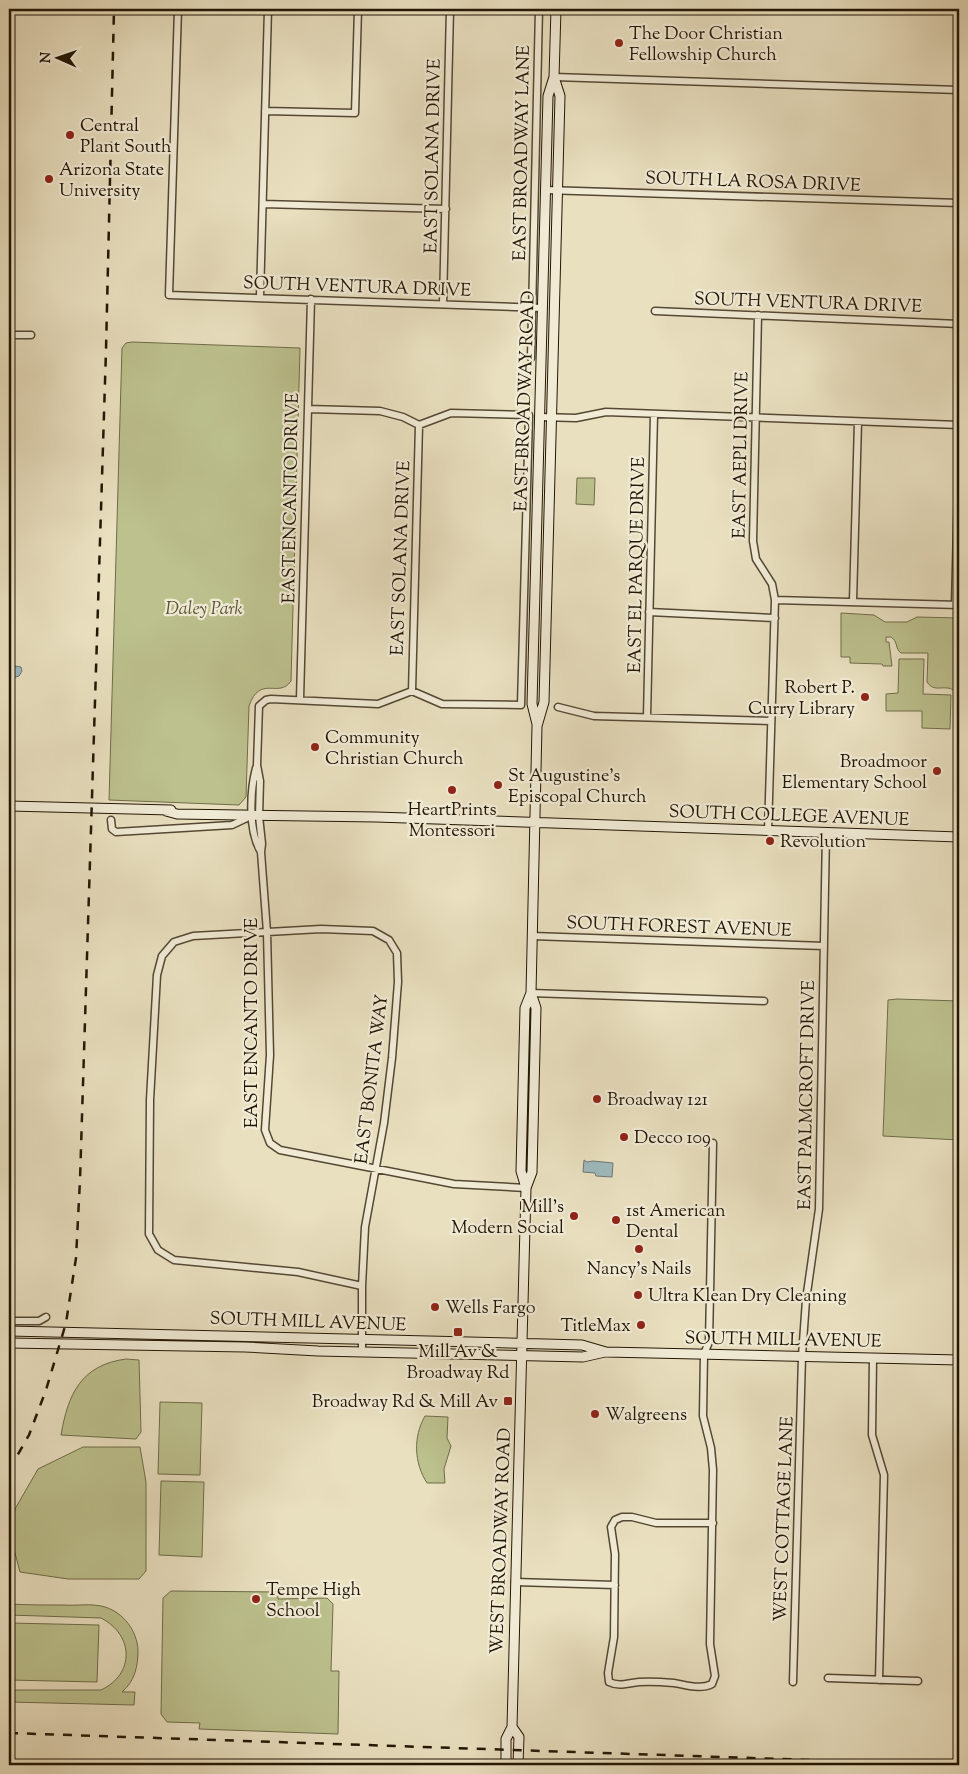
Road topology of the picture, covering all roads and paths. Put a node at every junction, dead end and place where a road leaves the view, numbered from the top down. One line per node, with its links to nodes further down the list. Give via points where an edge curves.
1 (178, 9): 15 (street, SOUTH VENTURA DRIVE, via 169,295)
2 (268, 9): 9 (street)
3 (358, 9): 9 (street, via 355,113)
4 (450, 9): 14 (street, EAST SOLANA DRIVE)
5 (539, 9): 18 (street, EAST BROADWAY LANE)
6 (556, 9): 7 (main road, EAST BROADWAY ROAD)
7 (554, 77): 8 (street); 10 (main road, EAST BROADWAY ROAD, via 548,96); 11 (main road, EAST BROADWAY ROAD, via 560,96)
8 (959, 90)
9 (265, 111): 13 (street)
10 (545, 190): 11 (street, SOUTH LA ROSA DRIVE); 19 (main road, EAST BROADWAY ROAD)
11 (558, 190): 12 (street, SOUTH LA ROSA DRIVE); 29 (main road, EAST BROADWAY ROAD)
12 (959, 203)
13 (263, 204): 14 (street); 15 (street)
14 (446, 209): 17 (street, EAST SOLANA DRIVE)
15 (260, 297): 16 (street, SOUTH VENTURA DRIVE)
16 (310, 299): 17 (street, SOUTH VENTURA DRIVE); 26 (street, EAST ENCANTO DRIVE)
17 (443, 304): 18 (street, SOUTH VENTURA DRIVE)
18 (532, 307): 19 (street, SOUTH VENTURA DRIVE); 25 (street, EAST BROADWAY LANE)
19 (543, 308): 28 (main road, EAST BROADWAY ROAD)
20 (655, 311): 21 (street, SOUTH VENTURA DRIVE)
21 (758, 315): 22 (street, SOUTH VENTURA DRIVE); 30 (street, EAST AEPLI DRIVE)
22 (959, 324)
23 (9, 335): 24 (street)
24 (31, 335)
25 (531, 358)
26 (308, 408): 33 (street, via 380,411 403,417); 41 (street, EAST ENCANTO DRIVE)
27 (654, 414): 29 (street, via 606,412 576,418); 30 (street); 38 (street, EAST EL PARQUE DRIVE)
28 (540, 417): 29 (street); 45 (main road, EAST BROADWAY ROAD, via 532,704)
29 (551, 417): 45 (main road, EAST BROADWAY ROAD, via 544,702)
30 (756, 418): 31 (street); 35 (street, EAST AEPLI DRIVE, via 753,541 756,559 772,584)
31 (858, 422): 32 (street); 36 (street)
32 (959, 425)
33 (419, 426): 40 (street, EAST SOLANA DRIVE); 40 (street, via 451,413 529,415 521,705 442,704)
34 (959, 449): 37 (street)
35 (774, 600): 36 (street); 39 (street, EAST AEPLI DRIVE)
36 (854, 601): 37 (street)
37 (957, 604)
38 (649, 612): 39 (street); 43 (street, EAST EL PARQUE DRIVE)
39 (775, 618): 44 (street, EAST AEPLI DRIVE)
40 (412, 691): 41 (street, via 378,704)
41 (300, 699): 47 (street, EAST ENCANTO DRIVE, via 271,699 262,703 258,711 256,765 260,781)
42 (558, 708): 43 (street, via 594,716)
43 (647, 717): 44 (street)
44 (771, 721): 50 (street, EAST AEPLI DRIVE)
45 (538, 726): 49 (main road, EAST BROADWAY ROAD)
46 (9, 806): 47 (main road, SOUTH COLLEGE AVENUE, via 177,814)
47 (255, 813): 48 (street, via 232,825 116,832 112,829); 49 (main road, SOUTH COLLEGE AVENUE, via 278,817 288,814); 53 (street, EAST ENCANTO DRIVE)
48 (111, 820)
49 (535, 822): 50 (main road, SOUTH COLLEGE AVENUE); 54 (main road, EAST BROADWAY ROAD)
50 (768, 831): 51 (main road, SOUTH COLLEGE AVENUE)
51 (826, 833): 52 (main road, SOUTH COLLEGE AVENUE); 55 (street, EAST PALMCROFT DRIVE)
52 (959, 838)
53 (267, 932): 59 (street, EAST ENCANTO DRIVE, via 270,1055 265,1130 270,1143 280,1150); 59 (street, EAST BONITA WAY, via 373,931 389,940 397,953 392,1058); 61 (street, EAST BONITA WAY, via 193,936 174,942 162,956 157,975 150,1100 149,1234 158,1250 174,1260 298,1272)
54 (532, 936): 55 (street, SOUTH FOREST AVENUE); 56 (main road, EAST BROADWAY ROAD)
55 (824, 946): 71 (street, EAST PALMCROFT DRIVE, via 818,1209)
56 (531, 993): 57 (street); 60 (main road, EAST BROADWAY ROAD, via 525,1008 522,1097 521,1170)
57 (764, 1001)
58 (713, 1142): 69 (street, via 709,1342)
59 (376, 1168): 60 (street, EAST ENCANTO DRIVE, via 454,1184); 61 (street, EAST BONITA WAY, via 366,1227)
60 (526, 1188): 67 (main road, EAST BROADWAY ROAD)
61 (362, 1286): 66 (street, EAST BONITA WAY)
62 (46, 1317): 63 (street, via 39,1321)
63 (9, 1322)
64 (9, 1331): 66 (main road, SOUTH MILL AVENUE, via 212,1334)
65 (9, 1343): 70 (main road, SOUTH MILL AVENUE)
66 (362, 1343): 67 (main road, SOUTH MILL AVENUE)
67 (522, 1344): 68 (main road, SOUTH MILL AVENUE, via 582,1345); 70 (main road, EAST BROADWAY ROAD)
68 (606, 1352): 69 (main road, SOUTH MILL AVENUE); 70 (main road, SOUTH MILL AVENUE, via 583,1357)
69 (704, 1354): 71 (main road, SOUTH MILL AVENUE); 74 (street, via 703,1416 714,1470)
70 (522, 1356): 75 (main road, WEST BROADWAY ROAD)
71 (802, 1356): 72 (main road, SOUTH MILL AVENUE); 80 (street, WEST COTTAGE LANE)
72 (873, 1358): 73 (main road, SOUTH MILL AVENUE); 78 (street, via 872,1435 884,1475)
73 (959, 1360)
74 (713, 1523): 76 (street, via 656,1523 632,1517 615,1520 611,1527); 76 (street, via 710,1644 715,1676 712,1684 696,1687 639,1682 616,1686 609,1682)
75 (515, 1582): 76 (street); 81 (main road, WEST BROADWAY ROAD)
76 (615, 1586)
77 (828, 1678): 78 (street)
78 (879, 1680): 79 (street)
79 (918, 1681)
80 (793, 1682)
81 (512, 1727): 82 (main road, WEST BROADWAY ROAD, via 506,1739); 83 (main road, WEST BROADWAY ROAD, via 519,1737)
82 (506, 1765)
83 (518, 1765)

